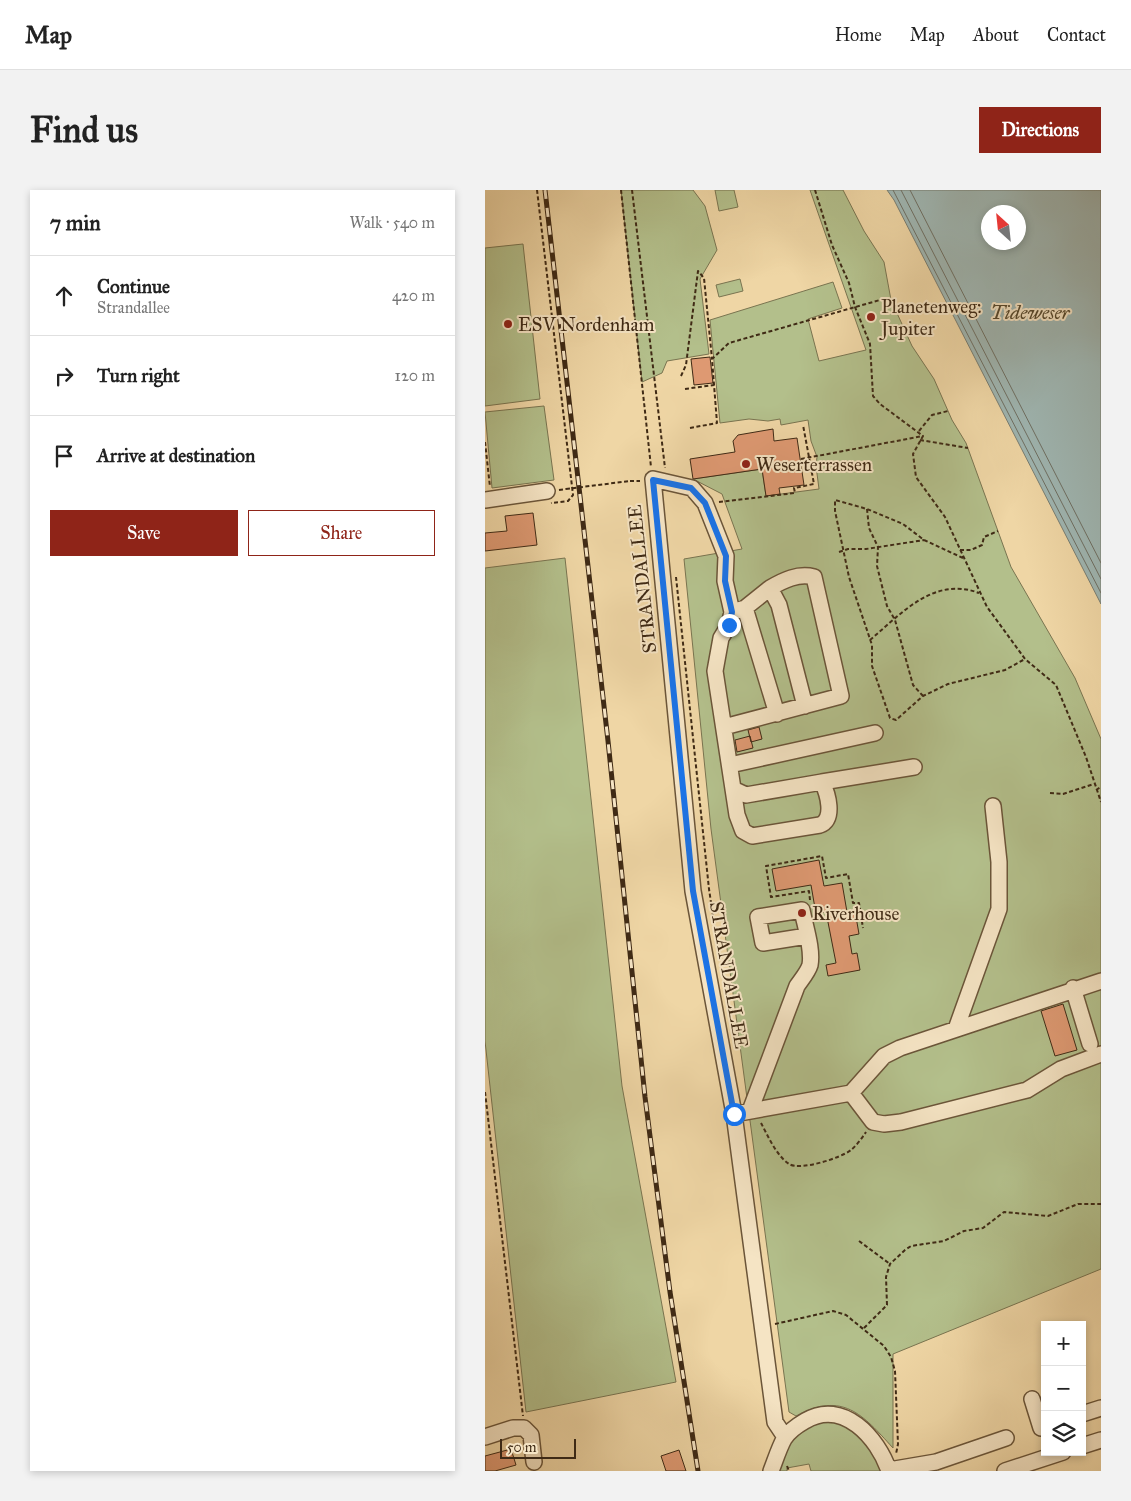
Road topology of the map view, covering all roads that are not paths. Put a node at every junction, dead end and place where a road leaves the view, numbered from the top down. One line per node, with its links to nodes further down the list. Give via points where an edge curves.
1 (543, 492): 2 (street)
2 (488, 500)
3 (770, 588): 4 (street); 5 (street, via 779,605); 5 (street, via 783,580 805,575 814,577 841,696)
4 (739, 610): 6 (street); 7 (street, via 721,638 715,670); 21 (street, STRANDALLEE, via 725,581 726,556 705,503 691,488 659,480 693,891)
5 (805, 706): 6 (street)
6 (777, 714): 7 (street)
7 (724, 727): 9 (street)
8 (875, 734): 9 (street)
9 (730, 766): 12 (street)
10 (914, 767): 11 (street)
11 (823, 782): 12 (street, via 746,795); 12 (street, via 829,812 826,822 752,836 743,831)
12 (733, 788)
13 (993, 806): 17 (street, via 999,862 999,909)
14 (807, 936): 20 (street, via 809,967 797,986)
15 (1101, 980): 16 (street)
16 (1073, 988): 17 (street); 18 (street)
17 (956, 1029): 19 (street, via 885,1056)
18 (1096, 1049): 19 (street, via 1027,1090 901,1122 873,1122)
19 (851, 1093): 20 (street)
20 (751, 1110): 21 (street)
21 (734, 1114): 27 (street, STRANDALLEE, via 775,1422)
22 (1032, 1399): 25 (street)
23 (1101, 1408): 24 (street)
24 (1086, 1413)
25 (1041, 1428)
26 (485, 1438): 32 (street, via 513,1428 524,1428 531,1435)
27 (785, 1438): 34 (street); 35 (street, via 808,1419 834,1415 846,1418 856,1423 875,1443)
28 (1006, 1438): 33 (street)
29 (1101, 1440): 30 (street)
30 (1086, 1445)
31 (1051, 1456): 36 (street)
32 (533, 1462)
33 (936, 1466): 35 (street)
34 (771, 1471)
35 (889, 1471)
36 (1005, 1471)

